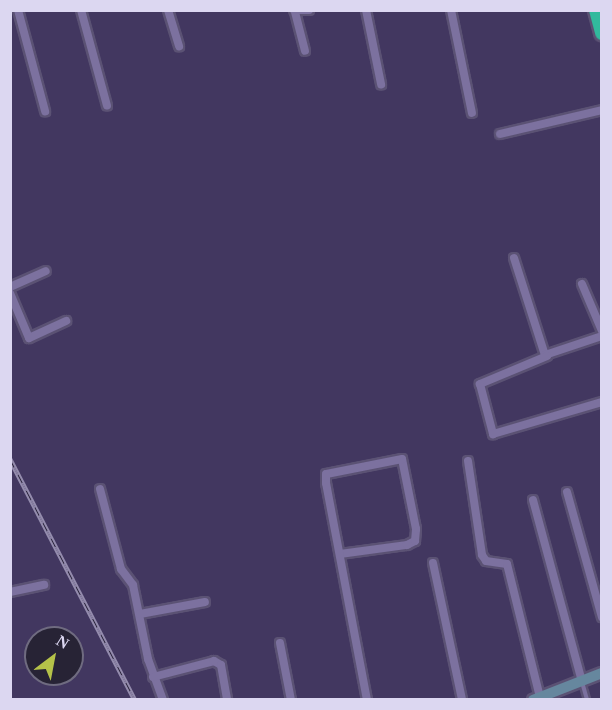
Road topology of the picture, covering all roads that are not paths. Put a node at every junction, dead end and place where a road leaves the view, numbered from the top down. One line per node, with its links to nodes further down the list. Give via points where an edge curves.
1 (18, 10): 15 (street)
2 (81, 10): 13 (street)
3 (168, 10): 10 (street)
4 (309, 10): 8 (street)
5 (366, 10): 12 (street)
6 (451, 10): 16 (street)
7 (596, 10): 9 (highway)
8 (294, 11): 11 (street)
9 (602, 33)
10 (179, 46)
11 (305, 51)
12 (381, 84)
13 (107, 106)
14 (602, 110): 17 (street)
15 (45, 111)
16 (472, 113)
17 (500, 134)
18 (514, 258): 25 (street, via 541,349)
19 (46, 271): 21 (street)
20 (582, 284): 24 (street)
21 (10, 286)
22 (10, 293): 23 (street, via 29,338)
23 (66, 321)
24 (602, 333): 25 (street)
25 (547, 356): 26 (street, via 481,383 493,434)
26 (602, 402)
27 (468, 461): 42 (street, via 482,555 486,561 507,563)
28 (100, 489): 36 (street, via 121,568 132,583)
29 (567, 492): 37 (street)
30 (532, 500): 41 (street)
31 (340, 554): 31 (street, via 326,474 402,459 415,540 407,545); 46 (street)
32 (433, 563): 47 (street)
33 (44, 585): 34 (street)
34 (10, 592)
35 (206, 602): 36 (street)
36 (140, 614): 40 (street)
37 (602, 616)
38 (280, 643): 45 (street)
39 (602, 673): 41 (main road)
40 (153, 677): 43 (street); 44 (street, via 214,661 221,665)
41 (582, 681): 42 (main road); 48 (lane)
42 (536, 698)
43 (163, 699)
44 (227, 699)
45 (291, 699)
46 (368, 699)
47 (462, 699)
48 (587, 699)

